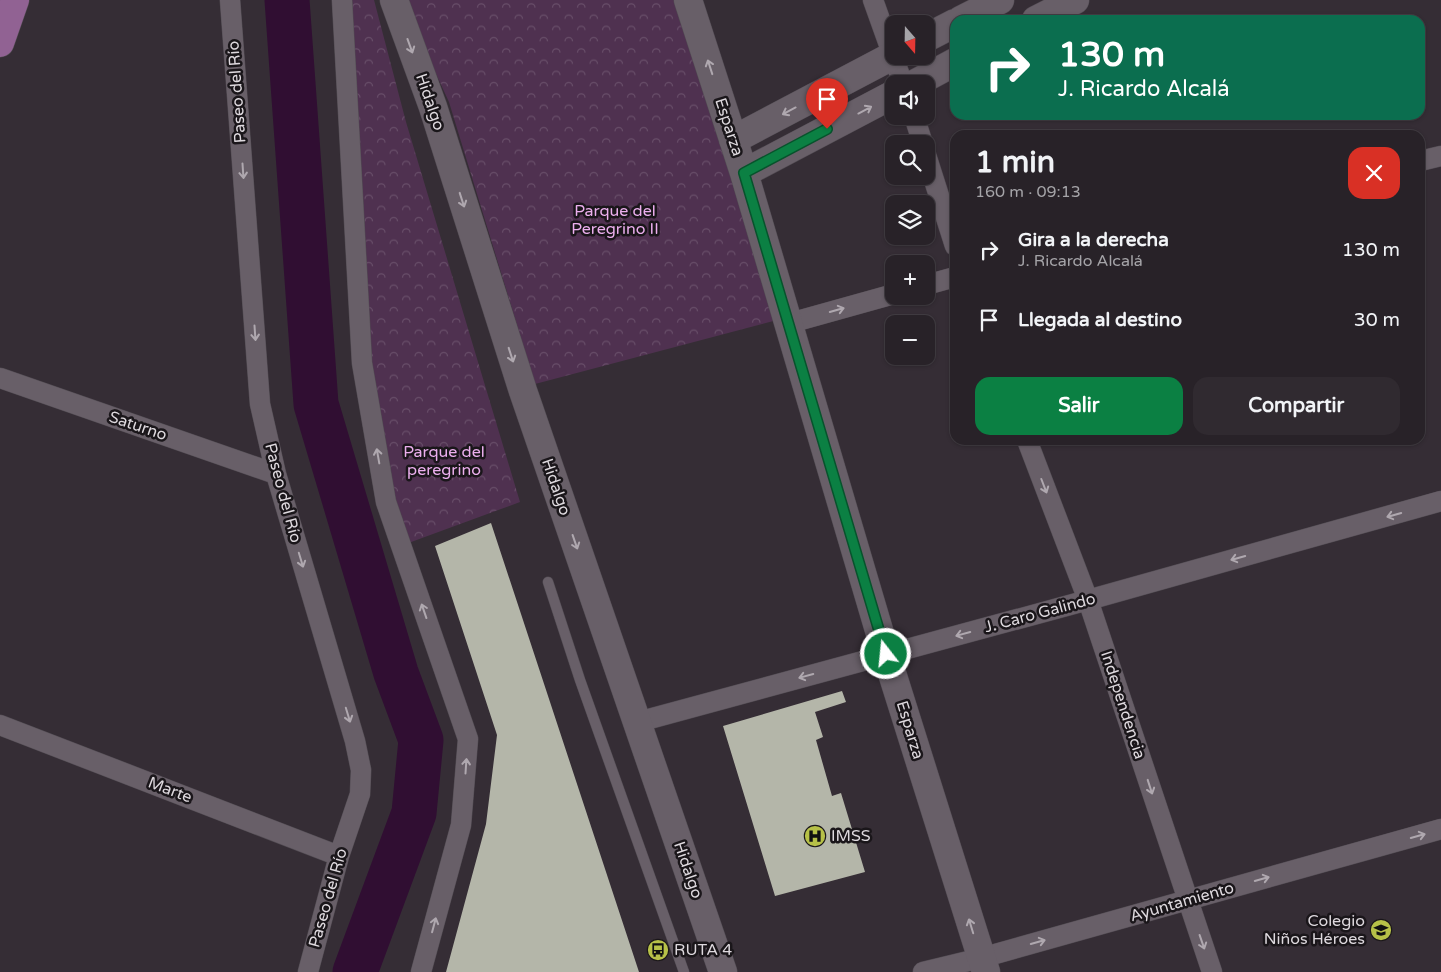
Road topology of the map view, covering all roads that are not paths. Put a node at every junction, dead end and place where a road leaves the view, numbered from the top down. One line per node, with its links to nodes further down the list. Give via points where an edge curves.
1 (16, 0): 14 (main road)
2 (230, 0): 31 (street, Paseo del Río, one-way to 31, via 260,404)
3 (342, 0): 43 (street, one-way to 3, via 461,826 468,738 386,502 362,364)
4 (394, 0): 36 (street, Hidalgo, one-way to 36, via 433,107 523,392)
5 (688, 0): 19 (street, Esparza, one-way to 5)
6 (873, 0): 12 (street)
7 (1000, 0): 9 (street)
8 (1075, 0): 10 (street)
9 (971, 15)
10 (1046, 15)
11 (950, 26): 13 (street)
12 (885, 33)
13 (935, 33)
14 (0, 43)
15 (885, 59): 19 (street, one-way to 19)
16 (950, 65): 17 (street)
17 (931, 75)
18 (885, 99): 22 (street, one-way to 18)
19 (733, 140): 22 (street, Esparza)
20 (1441, 156): 21 (street)
21 (1425, 160)
22 (744, 173): 28 (street, Esparza)
23 (935, 183): 24 (street)
24 (950, 230)
25 (950, 278): 26 (street)
26 (935, 283)
27 (885, 297): 28 (street, one-way to 27)
28 (790, 323): 35 (street, Esparza)
29 (0, 378): 31 (street, Saturno)
30 (1029, 445): 34 (street, Independencia, one-way to 34)
31 (276, 474): 39 (street, Paseo del Río, one-way to 39, via 356,741 360,794)
32 (1441, 501): 34 (street, J. Caro Galindo, one-way to 34)
33 (548, 582): 44 (lane)
34 (1088, 600): 35 (street, J. Caro Galindo, one-way to 35); 40 (street, Independencia, one-way to 40)
35 (886, 654): 36 (street, J. Caro Galindo, one-way to 36); 41 (street, Esparza, one-way to 35)
36 (638, 722): 45 (street, Hidalgo)
37 (0, 725): 39 (street, Marte)
38 (1441, 829): 40 (street, Ayuntamiento, one-way to 38)
39 (339, 856): 42 (street, Paseo del Río)
40 (1188, 900): 41 (street, Ayuntamiento, one-way to 40); 47 (street, Independencia, one-way to 47)
41 (983, 965): 46 (street, Ayuntamiento)
42 (308, 972)
43 (421, 972)
44 (684, 972)
45 (723, 972)
46 (923, 972)
47 (1212, 972)

